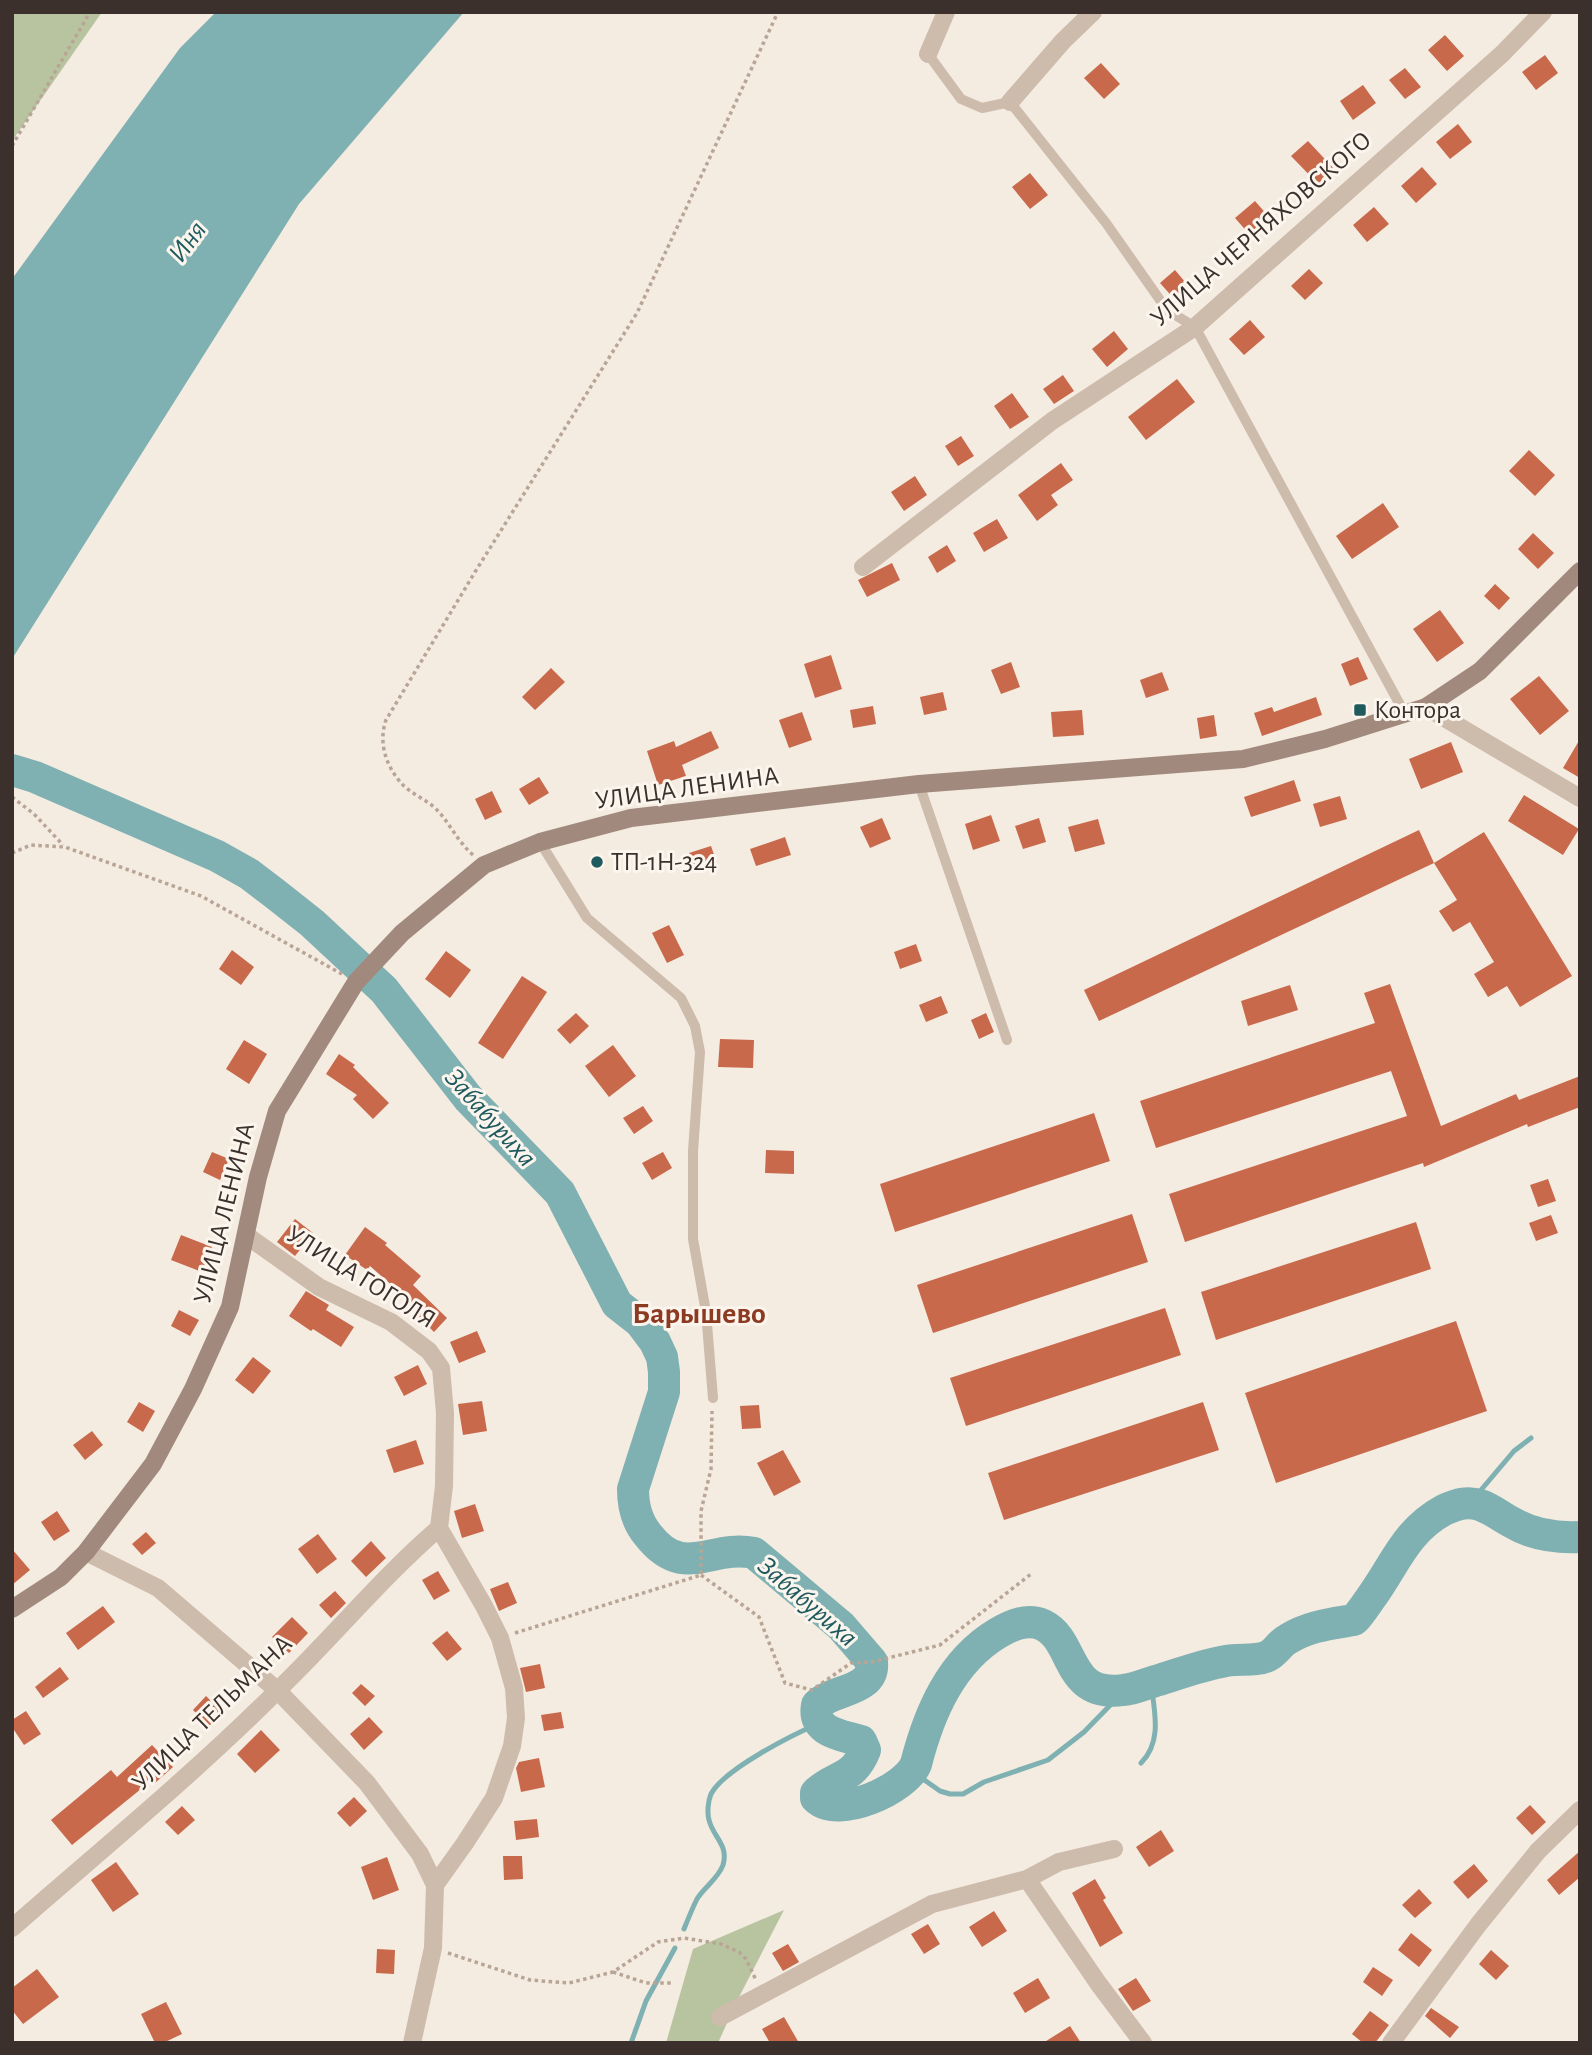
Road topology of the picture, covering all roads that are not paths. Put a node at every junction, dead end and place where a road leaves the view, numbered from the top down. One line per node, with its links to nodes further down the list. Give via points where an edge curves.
1 (946, 12): 4 (street)
2 (1093, 12): 5 (street)
3 (1544, 12): 6 (street, УЛИЦА ЧЕРНЯХОВСКОГО)
4 (928, 54): 5 (lane, via 961,99 982,108)
5 (1010, 102): 6 (lane, via 1106,223 1167,310)
6 (1195, 327): 7 (street, УЛИЦА ЧЕРНЯХОВСКОГО, via 1052,421); 10 (lane)
7 (863, 567)
8 (1580, 571): 9 (main road, УЛИЦА ЛЕНИНА, via 1480,671)
9 (1426, 707): 10 (main road, УЛИЦА ЛЕНИНА); 12 (street)
10 (1405, 714): 11 (main road, УЛИЦА ЛЕНИНА, via 1243,759)
11 (919, 784): 13 (main road, УЛИЦА ЛЕНИНА, via 631,818); 14 (lane)
12 (1580, 798)
13 (540, 842): 15 (main road, УЛИЦА ЛЕНИНА, via 485,865 387,947 356,982 277,1111 257,1177); 16 (lane, via 587,918 681,998 695,1026 701,1052 693,1151 693,1239 706,1312)
14 (1007, 1040)
15 (246, 1236): 17 (street, УЛИЦА ГОГОЛЯ, via 319,1287 391,1322 429,1351 441,1368 445,1413); 18 (main road, УЛИЦА ЛЕНИНА, via 230,1307 193,1389 152,1464)
16 (713, 1398)
17 (439, 1528): 20 (street, УЛИЦА ТЕЛЬМАНА); 24 (street, via 500,1638 514,1688 516,1718 512,1746 494,1798)
18 (86, 1552): 19 (main road, УЛИЦА ЛЕНИНА, via 61,1577); 20 (street, via 158,1588)
19 (12, 1609)
20 (278, 1690): 24 (street, via 367,1783 420,1854); 25 (street, УЛИЦА ТЕЛЬМАНА)
21 (1580, 1810): 29 (street, via 1538,1852 1478,1925)
22 (1114, 1849): 23 (street, via 1059,1862)
23 (1027, 1879): 26 (street, via 932,1904); 28 (street)
24 (435, 1885): 27 (street, via 433,1948)
25 (12, 1928)
26 (720, 2017)
27 (412, 2043)
28 (1143, 2043)
29 (1391, 2043)

